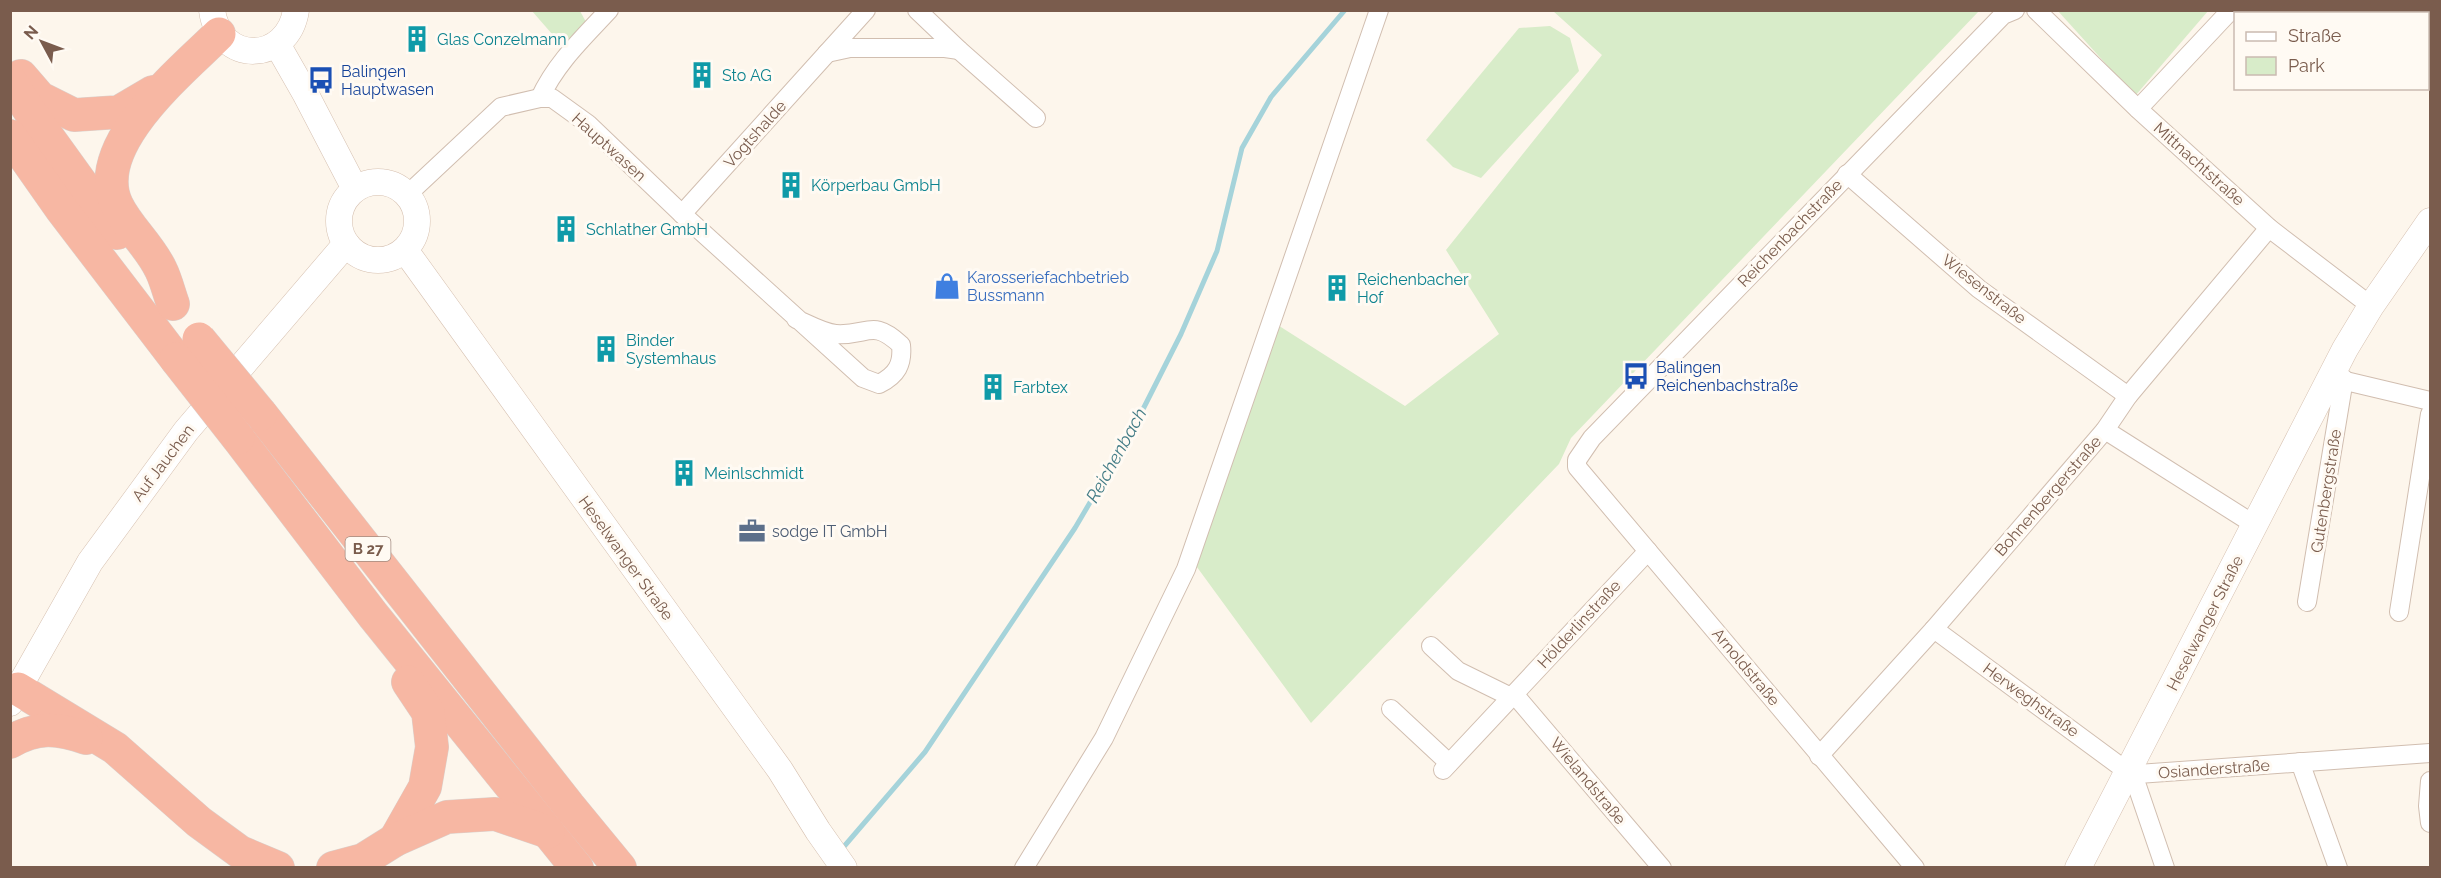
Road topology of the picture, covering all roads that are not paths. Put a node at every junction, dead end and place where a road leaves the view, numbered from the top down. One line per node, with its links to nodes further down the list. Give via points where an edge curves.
1 (296, 10): 10 (street, via 288,35)
2 (609, 10): 16 (street, via 568,53)
3 (866, 10): 12 (street, Vogtshalde)
4 (917, 10): 11 (street)
5 (1379, 10): 63 (street, via 1186,569 1104,738)
6 (2015, 10): 20 (street, Reichenbachstraße, via 2003,15)
7 (2036, 10): 17 (street, Mittnachtstraße)
8 (2231, 10): 17 (street)
9 (216, 22): 10 (street, via 229,43 240,49 259,51); 15 (highway)
10 (278, 44): 21 (street)
11 (959, 50): 12 (street, via 850,48); 18 (street)
12 (827, 53): 23 (street, Vogtshalde)
13 (10, 64): 15 (highway, via 40,98 74,115 119,112)
14 (10, 81): 28 (highway, B 27, via 108,221)
15 (170, 82): 28 (highway, via 135,120 118,152 110,183 116,205 161,269)
16 (540, 98): 22 (street, via 501,107); 23 (street, Hauptwasen, via 552,98 588,124)
17 (2138, 109): 25 (street, Mittnachtstraße)
18 (1036, 118)
19 (10, 136): 31 (highway, B 27, via 62,210)
20 (1847, 174): 33 (street, Wiesenstraße, via 1979,289); 37 (street, Reichenbachstraße, via 1592,438 1577,460)
21 (355, 189): 22 (street, via 380,181); 26 (street, via 339,214)
22 (408, 194): 27 (street, via 417,210 418,225)
23 (682, 214): 30 (street, Hauptwasen)
24 (2430, 221): 29 (street, Heselwanger Straße)
25 (2269, 228): 29 (street, Mittnachtstraße); 33 (street, Bohnenbergerstraße)
26 (346, 244): 27 (street, via 360,256 376,261); 46 (street, Auf Jauchen, via 179,440 90,562)
27 (405, 250): 58 (street, Heselwanger Straße, via 780,770)
28 (173, 304): 31 (highway, B 27)
29 (2371, 306): 32 (street, Heselwanger Straße)
30 (796, 319): 30 (street, Hauptwasen, via 863,378 879,384 890,379 900,366 901,345 879,328 834,334)
31 (188, 349): 42 (highway, B 27, bridge, via 238,438); 62 (highway, B 27, bridge, via 261,414)
32 (2338, 379): 34 (street); 38 (street, Heselwanger Straße); 40 (street, Gutenbergstraße)
33 (2128, 396): 36 (street, Bohnenbergerstraße)
34 (2430, 401)
35 (2430, 414): 41 (street)
36 (2104, 430): 38 (street); 43 (street, Bohnenbergerstraße)
37 (1577, 467): 39 (street, Arnoldstraße)
38 (2255, 525): 53 (street, Heselwanger Straße)
39 (1648, 551): 45 (street, Hölderlinstraße); 51 (street, Arnoldstraße)
40 (2307, 602)
41 (2399, 612)
42 (373, 615): 56 (highway, B 27); 57 (highway, via 389,654 428,712 432,747 425,787)
43 (1934, 628): 51 (street, Bohnenbergerstraße); 53 (street, Herweghstraße)
44 (1431, 646): 45 (street, via 1458,671)
45 (1512, 695): 47 (street, Hölderlinstraße, via 1446,766); 64 (street, Wielandstraße)
46 (14, 696): 49 (highway)
47 (1391, 709)
48 (10, 742): 49 (highway, via 37,731 63,730)
49 (115, 748): 59 (highway, via 231,846)
50 (2430, 753): 52 (street, Osianderstraße)
51 (1819, 756): 65 (street, Arnoldstraße)
52 (2300, 762): 53 (street, Osianderstraße); 68 (street)
53 (2128, 772): 66 (street, Heselwanger Straße); 67 (street, via 2135,780)
54 (2430, 781): 55 (street)
55 (2430, 823)
56 (548, 832): 57 (highway, via 495,814 447,818); 61 (highway, B 27)
57 (396, 840): 60 (highway, via 363,860)
58 (842, 865)
59 (278, 867)
60 (333, 867)
61 (576, 867)
62 (620, 867)
63 (1024, 867)
64 (1662, 867)
65 (1915, 867)
66 (2078, 867)
67 (2165, 867)
68 (2338, 867)

